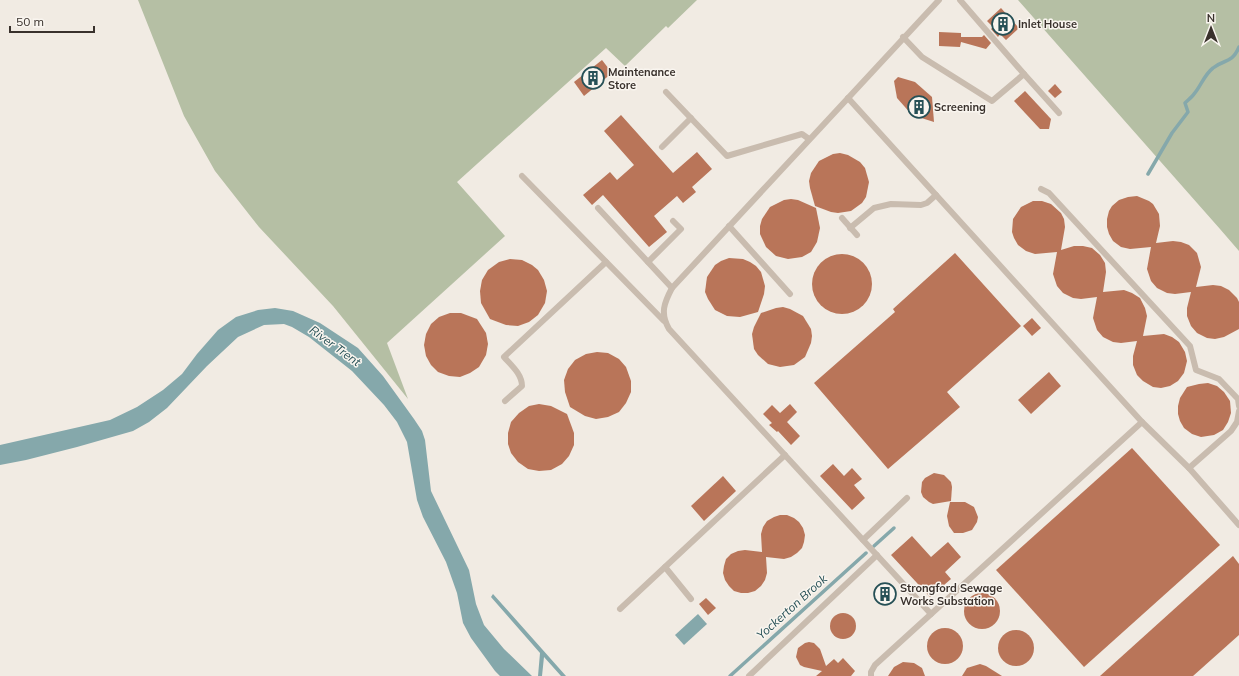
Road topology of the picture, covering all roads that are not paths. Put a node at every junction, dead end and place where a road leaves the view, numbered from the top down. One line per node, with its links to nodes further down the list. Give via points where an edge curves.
1 (938, 0): 3 (lane)
2 (960, 0): 4 (lane)
3 (903, 37): 4 (lane, via 922,57 992,101); 6 (lane)
4 (1024, 74): 7 (lane)
5 (666, 92): 8 (lane)
6 (848, 98): 9 (lane); 13 (lane)
7 (1059, 113)
8 (691, 118): 9 (lane, via 727,156 802,134); 10 (lane)
9 (809, 139): 17 (lane)
10 (662, 147)
11 (522, 176): 20 (lane)
12 (1041, 189): 26 (lane, via 1049,193 1190,346 1196,370 1219,379 1238,399)
13 (936, 195): 18 (lane, via 927,203 920,205 891,204 874,208); 28 (lane)
14 (598, 208): 21 (lane)
15 (842, 218): 18 (lane)
16 (672, 221): 21 (lane, via 681,229)
17 (729, 226): 22 (lane); 23 (lane)
18 (850, 228): 19 (lane)
19 (857, 235)
20 (606, 262): 24 (lane); 25 (lane, via 504,357 522,381 522,386)
21 (648, 262): 22 (lane)
22 (672, 288): 24 (lane, via 663,306)
23 (790, 294)
24 (664, 321): 29 (lane)
25 (505, 401)
26 (1239, 406)
27 (1239, 411): 30 (lane, via 1237,422 1231,431)
28 (1142, 422): 30 (lane); 38 (lane)
29 (785, 455): 33 (lane); 35 (lane)
30 (1189, 468): 32 (lane)
31 (907, 498): 33 (lane)
32 (1239, 525)
33 (863, 540): 34 (lane)
34 (877, 555): 38 (lane); 40 (lane)
35 (665, 567): 36 (lane); 37 (lane)
36 (691, 599)
37 (620, 609)
38 (931, 614): 39 (lane, via 875,665)
39 (869, 675)
40 (749, 676)

